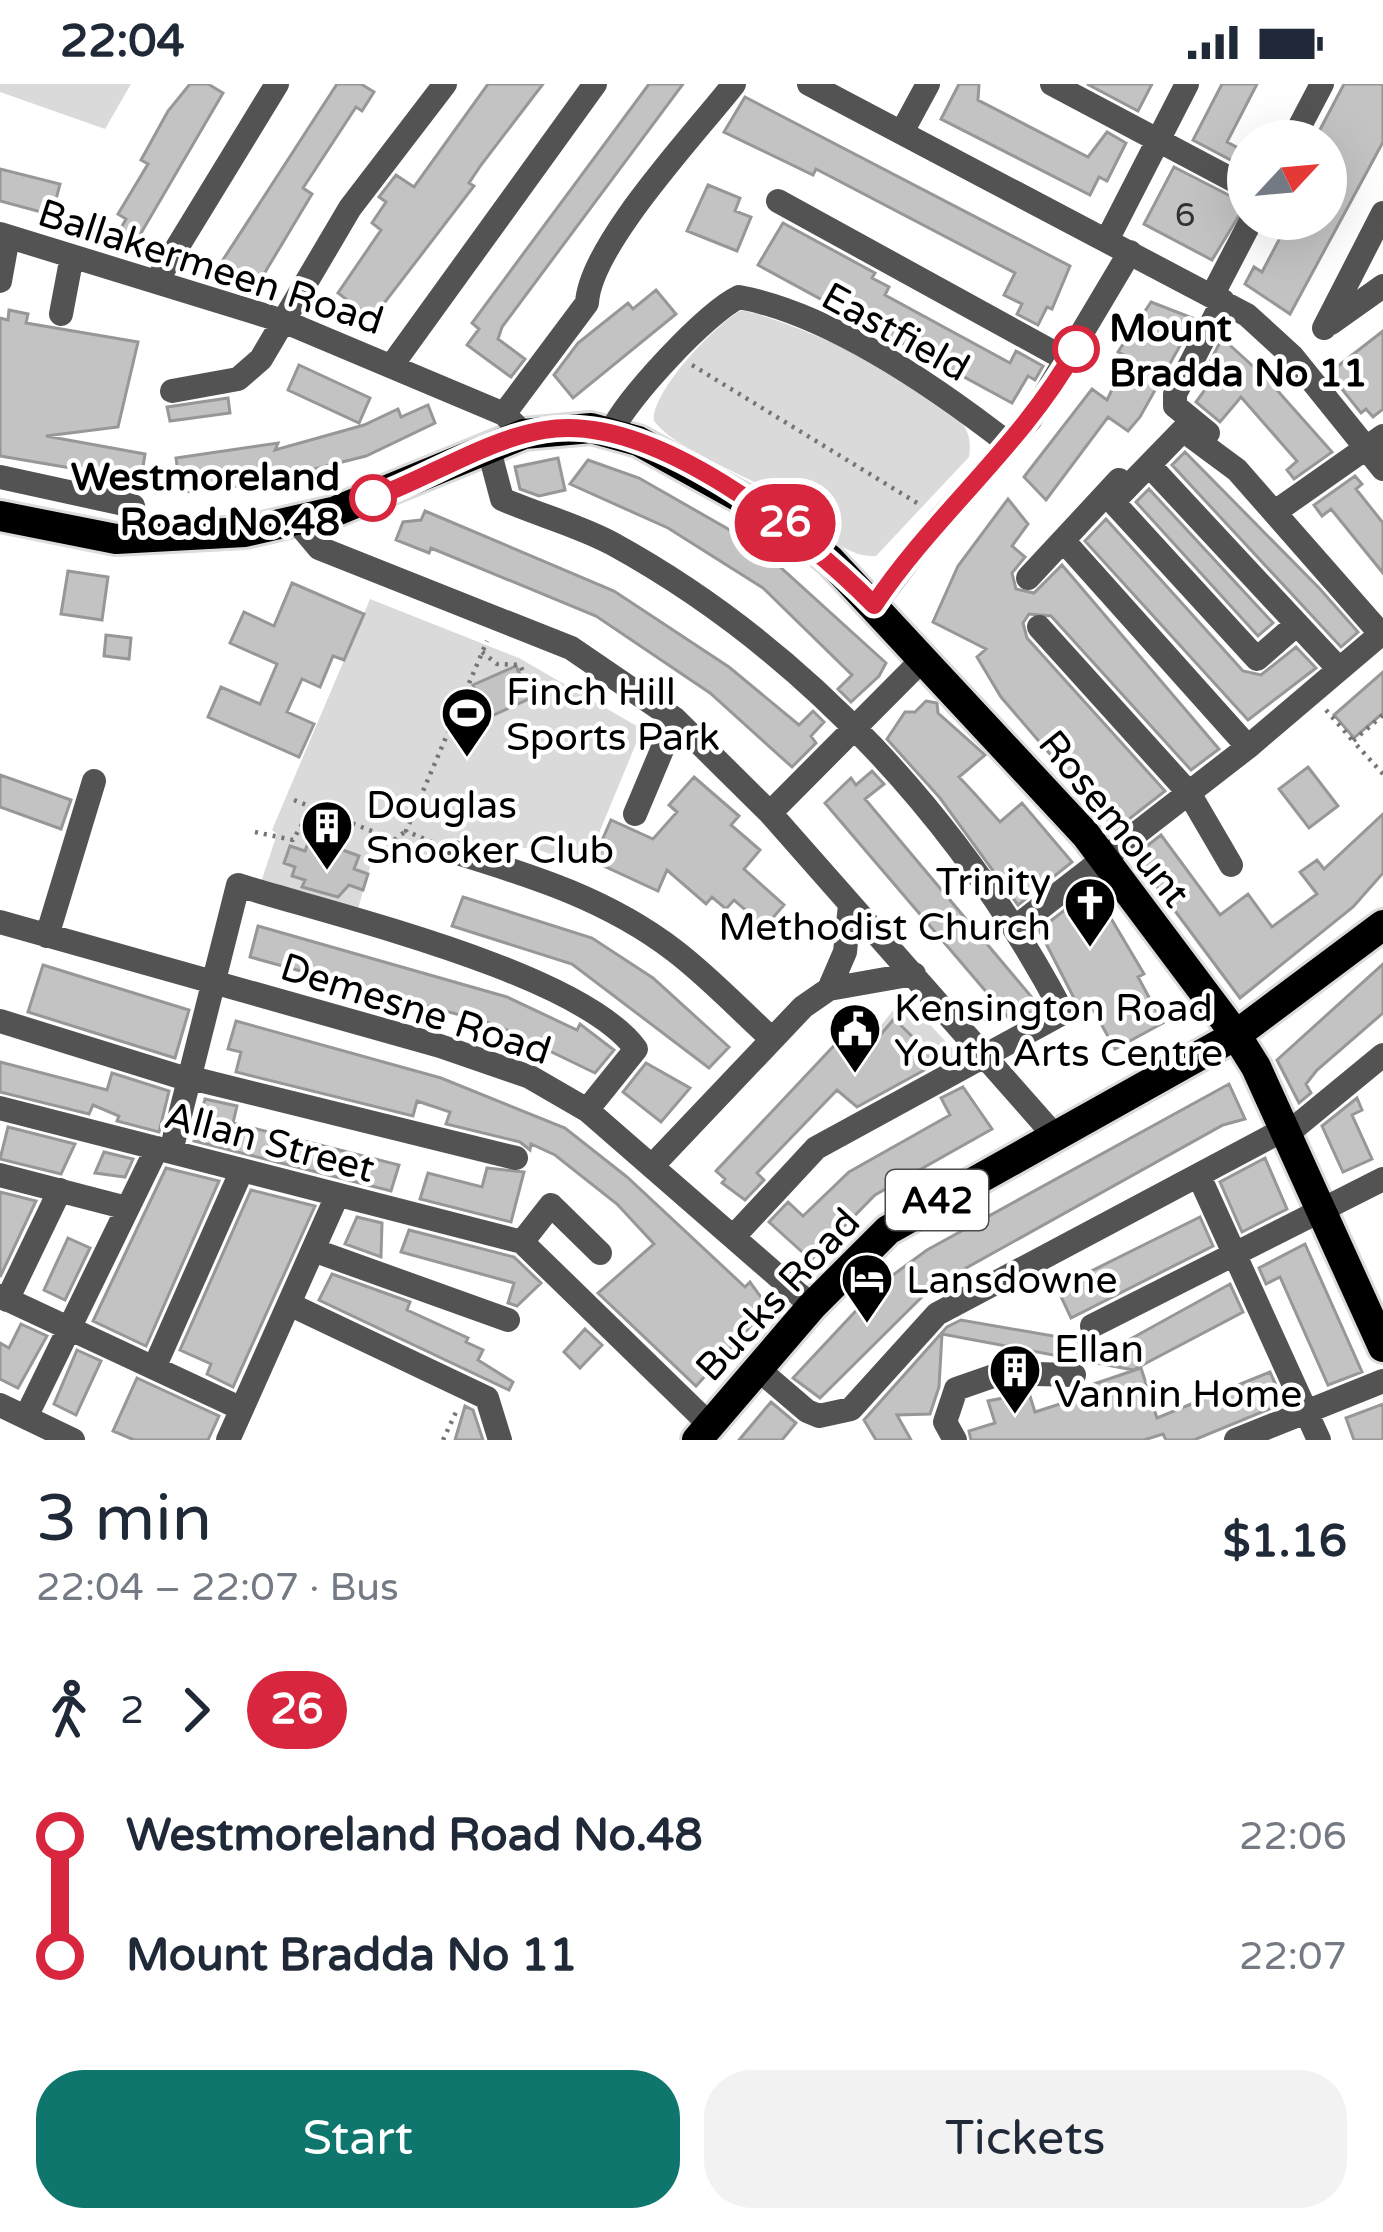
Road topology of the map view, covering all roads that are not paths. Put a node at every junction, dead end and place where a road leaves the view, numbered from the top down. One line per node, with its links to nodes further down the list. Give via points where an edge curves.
1 (277, 84): 21 (street)
2 (445, 84): 25 (street, via 350,208)
3 (596, 84): 27 (street)
4 (734, 84): 30 (street, via 607,247 586,303)
5 (809, 84): 11 (street)
6 (928, 84): 11 (street)
7 (1186, 84): 12 (street)
8 (1322, 84): 10 (street)
9 (1055, 85): 12 (street)
10 (1303, 120)
11 (902, 132): 18 (street)
12 (1158, 139): 13 (street); 18 (street)
13 (1227, 177)
14 (778, 201): 26 (street)
15 (1383, 213): 22 (street, via 1324,328)
16 (4, 236): 19 (street, Ballakermeen Road); 20 (street)
17 (1243, 240): 23 (street)
18 (1118, 246): 23 (street); 26 (street)
19 (72, 256): 21 (street, Ballakermeen Road); 24 (street)
20 (0, 281)
21 (156, 282): 25 (street, Ballakermeen Road)
22 (1383, 286)
23 (1218, 298): 29 (street, via 1175,394); 32 (street, via 1292,356)
24 (61, 314)
25 (283, 321): 27 (street, Ballakermeen Road); 28 (street, via 238,379)
26 (1069, 361): 33 (street)
27 (392, 365): 30 (street, Ballakermeen Road)
28 (172, 391)
29 (1183, 413): 38 (street, via 1242,459); 43 (street)
30 (514, 424): 31 (main road, Rosemount); 34 (main road, Rosemount)
31 (611, 432): 33 (street, Eastfield, via 700,324 739,297 820,326); 44 (main road, Rosemount, via 788,524)
32 (1374, 442): 36 (street); 38 (street)
33 (1010, 444): 44 (street)
34 (489, 449): 40 (main road, Rosemount); 51 (street, via 502,500 610,542 727,616)
35 (1149, 465): 45 (street); 45 (street, via 1113,502 1257,659); 47 (street, via 1184,430 1237,470)
36 (1383, 469)
37 (0, 477): 41 (street, via 133,506)
38 (1282, 507): 47 (street)
39 (0, 516): 41 (main road, Rosemount)
40 (298, 523): 41 (main road, Rosemount); 50 (street, via 319,548 571,649)
41 (140, 539)
42 (1069, 547): 52 (street)
43 (1028, 578)
44 (874, 605): 48 (main road, Rosemount)
45 (1297, 624): 49 (street)
46 (1039, 626): 54 (street)
47 (1382, 630): 49 (street)
48 (924, 658): 51 (street); 58 (main road, Rosemount)
49 (1339, 669): 52 (street)
50 (675, 719): 55 (street); 56 (street)
51 (856, 728): 55 (street); 63 (street)
52 (1249, 746): 54 (street)
53 (94, 782): 64 (street)
54 (1189, 793): 58 (street); 59 (street)
55 (770, 813): 60 (street)
56 (635, 814)
57 (454, 852): 70 (street, via 615,912 676,951)
58 (1104, 858): 63 (street); 69 (main road, Rosemount)
59 (1231, 865)
60 (850, 904): 65 (street); 67 (street, via 845,952)
61 (0, 922): 64 (street, Demesne Road)
62 (1383, 925): 69 (main road, A42)
63 (1017, 926): 71 (street, via 1063,1012)
64 (47, 936): 66 (street, Demesne Road)
65 (914, 974): 67 (street); 71 (street)
66 (218, 982): 73 (street); 75 (street, Demesne Road, via 530,1077); 75 (street, via 238,885 479,962 577,1003 633,1043 633,1056)
67 (829, 989): 70 (street)
68 (0, 1021): 73 (street)
69 (1236, 1035): 76 (main road, Rosemount); 77 (main road, Bucks Road / A42)
70 (772, 1039): 80 (street)
71 (985, 1054): 77 (street); 89 (street, via 816,1148)
72 (1383, 1055): 76 (street)
73 (191, 1079): 78 (street); 79 (street)
74 (0, 1108): 78 (street, Allan Street)
75 (587, 1110): 80 (street, Demesne Road)
76 (1286, 1132): 83 (street); 88 (main road, Rosemount)
77 (1054, 1135): 96 (main road, Bucks Road / A42, via 887,1230)
78 (164, 1149): 81 (street, Allan Street); 87 (street)
79 (516, 1158)
80 (654, 1164): 89 (street, Demesne Road)
81 (242, 1170): 86 (street, Allan Street); 101 (street)
82 (0, 1175): 85 (street)
83 (1198, 1176): 92 (street); 102 (street, via 938,1314 850,1409 807,1411)
84 (1383, 1179): 88 (street)
85 (60, 1190): 87 (street); 94 (street)
86 (337, 1196): 90 (street, Allan Street); 91 (street)
87 (127, 1208): 99 (street)
88 (1321, 1208): 92 (street); 100 (main road, Rosemount)
89 (736, 1234): 96 (street, Demesne Road)
90 (522, 1242): 93 (street, via 550,1205); 109 (street)
91 (313, 1250): 95 (street); 97 (street)
92 (1232, 1252): 98 (street); 107 (street)
93 (600, 1253)
94 (4, 1298): 99 (street)
95 (289, 1304): 106 (street); 112 (street, via 477,1393)
96 (812, 1306): 102 (main road, Bucks Road / A42)
97 (508, 1320)
98 (1092, 1326)
99 (70, 1327): 101 (street); 108 (street)
100 (1383, 1347)
101 (154, 1368): 106 (street)
102 (758, 1369): 109 (main road, Bucks Road / A42)
103 (1074, 1375): 113 (street, via 1003,1373 956,1389 945,1422)
104 (1383, 1381): 107 (street)
105 (0, 1405): 108 (street)
106 (242, 1409): 111 (street)
107 (1307, 1412): 114 (street); 115 (street)
108 (26, 1417): 110 (street)
109 (704, 1432)
110 (73, 1440)
111 (228, 1440)
112 (500, 1440)
113 (955, 1440)
114 (1236, 1440)
115 (1318, 1440)

